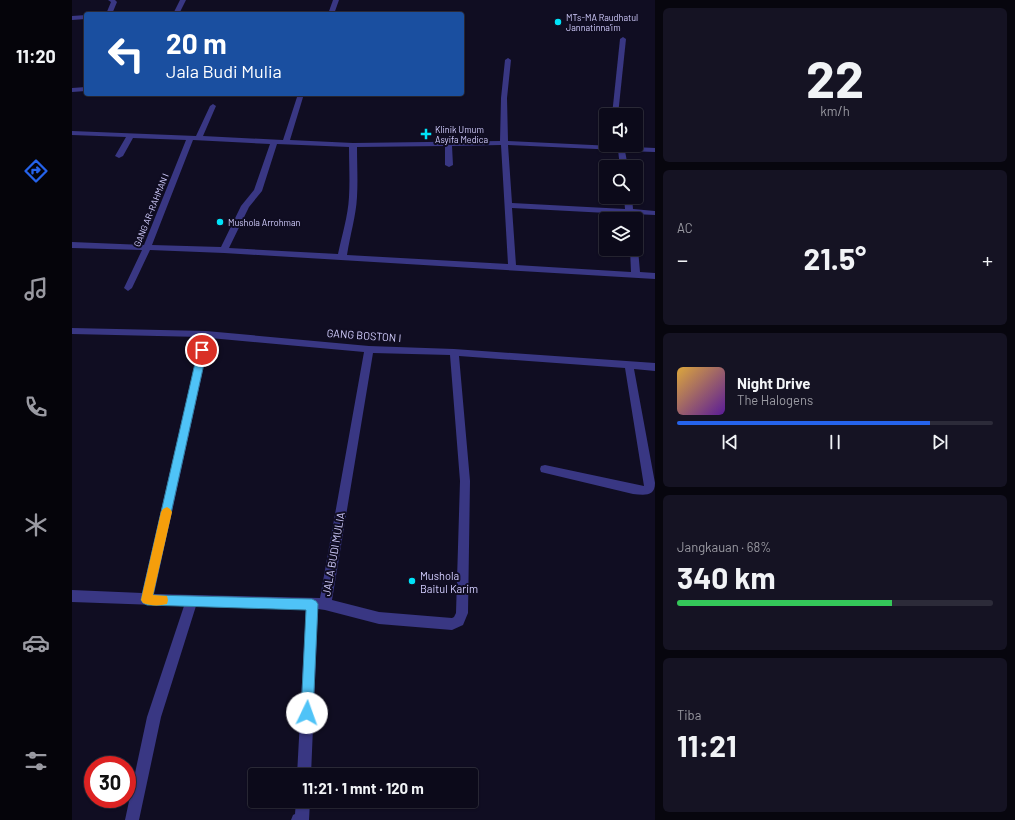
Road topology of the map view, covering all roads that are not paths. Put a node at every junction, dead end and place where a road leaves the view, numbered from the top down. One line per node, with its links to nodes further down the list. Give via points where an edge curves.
1 (111, 0): 4 (street, via 114,2)
2 (183, 0): 5 (street)
3 (336, 0): 6 (street)
4 (110, 12)
5 (177, 12)
6 (332, 12)
7 (72, 18): 8 (street)
8 (84, 18)
9 (623, 39): 15 (street)
10 (508, 60): 22 (street, via 504,98)
11 (84, 89): 12 (street)
12 (72, 90)
13 (300, 96): 21 (street)
14 (213, 106): 19 (street)
15 (616, 108)
16 (72, 133): 17 (street)
17 (131, 135): 18 (street); 28 (street)
18 (190, 138): 19 (street); 35 (street, GANG AR-RAHMAN I)
19 (200, 138): 20 (street)
20 (274, 142): 21 (street); 36 (street, via 258,191 245,206)
21 (286, 142): 24 (street)
22 (504, 143): 23 (street); 25 (street); 30 (street)
23 (448, 144): 24 (street); 29 (street)
24 (353, 145): 38 (street, via 352,203)
25 (599, 146)
26 (643, 149): 27 (street)
27 (655, 150)
28 (119, 156)
29 (449, 165)
30 (509, 205): 31 (street); 39 (street)
31 (599, 213)
32 (655, 213): 33 (street)
33 (643, 214)
34 (72, 245): 35 (street)
35 (147, 248): 36 (street); 42 (street, GANG AR-RAHMAN I)
36 (224, 250): 38 (street)
37 (635, 256): 40 (street)
38 (342, 258): 39 (street)
39 (512, 267): 40 (street)
40 (636, 275): 41 (street)
41 (655, 276)
42 (128, 288)
43 (72, 332): 44 (street, GANG BOSTON I)
44 (206, 334): 45 (street, GANG BOSTON I); 51 (street)
45 (369, 349): 46 (street, GANG BOSTON I); 53 (street, JALA BUDI MULIA)
46 (454, 352): 47 (street, GANG BOSTON I); 53 (street, via 465,481 462,613 459,621 452,624 380,618)
47 (629, 364): 48 (street, GANG BOSTON I); 49 (street, via 649,489 633,490)
48 (655, 367)
49 (545, 469)
50 (72, 596): 51 (street, JALA BUDI MULIA)
51 (147, 600): 52 (street, JALA BUDI MULIA)
52 (192, 601): 53 (street, JALA BUDI MULIA); 56 (street, via 154,718)
53 (318, 604): 54 (street)
54 (305, 768)
55 (303, 808): 58 (street)
56 (132, 820)
57 (298, 820): 58 (street)
58 (302, 820)

